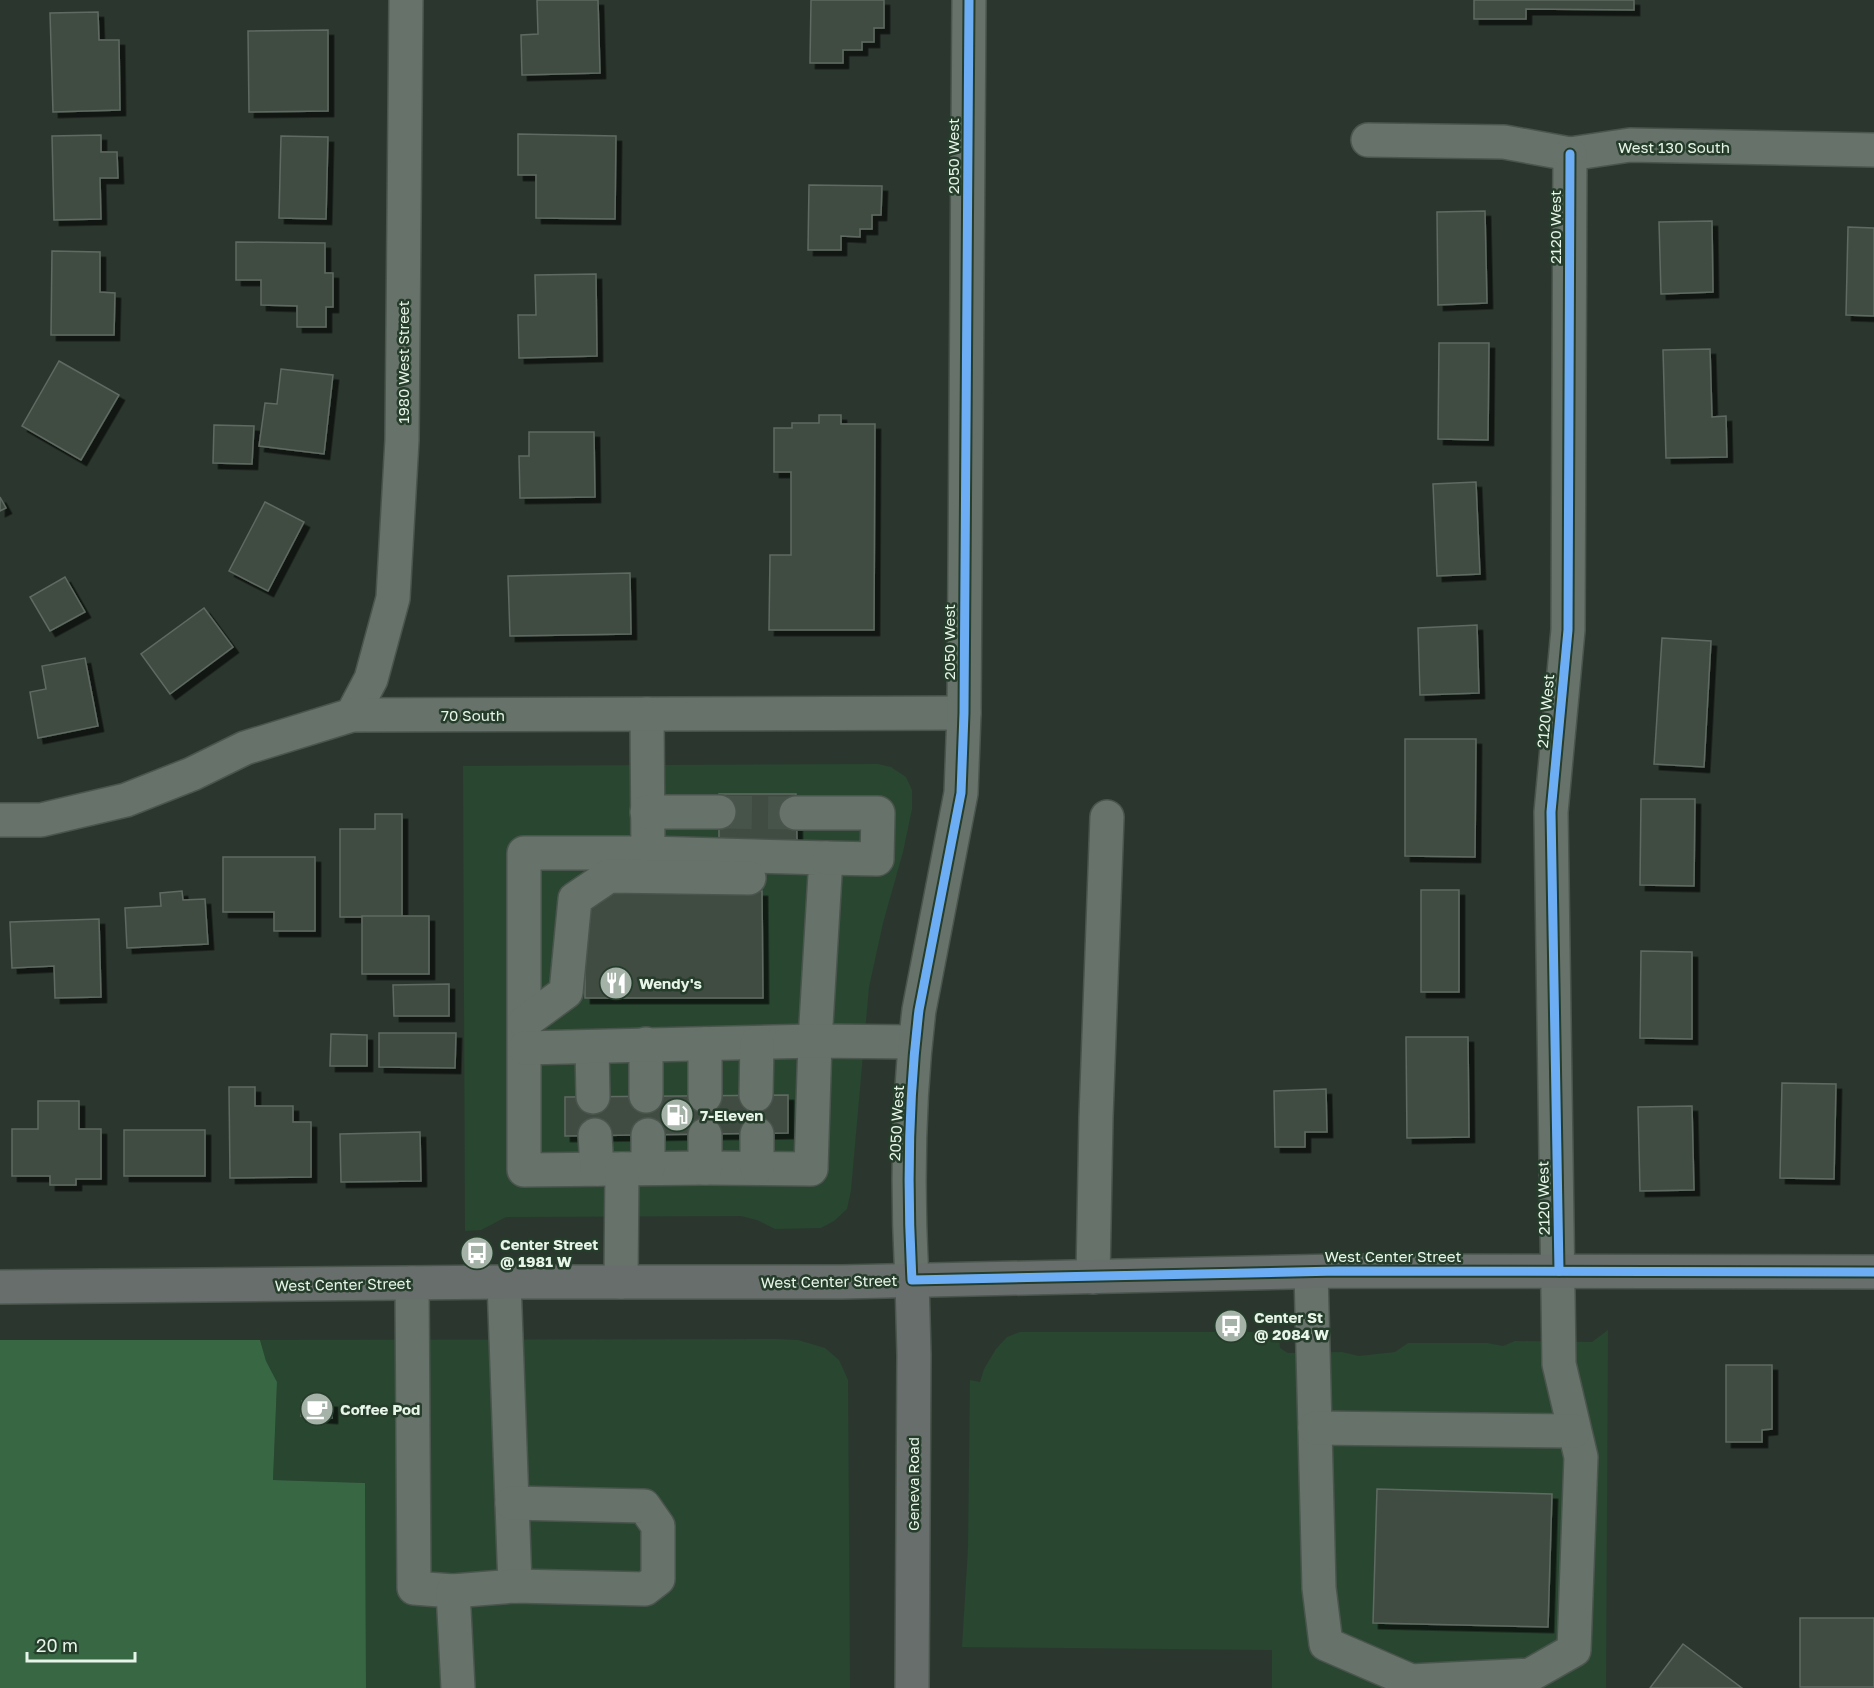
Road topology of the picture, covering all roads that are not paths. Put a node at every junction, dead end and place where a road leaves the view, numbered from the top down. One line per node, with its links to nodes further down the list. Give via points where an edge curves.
1 (406, 0): 8 (street, 1980 West Street, via 402,440 393,598 371,679)
2 (969, 0): 6 (street, 2050 West)
3 (1368, 140): 5 (street, West 130 South, via 1504,142)
4 (1874, 150): 5 (street, West 130 South, via 1630,145)
5 (1570, 154): 35 (street, 2120 West, via 1568,630 1551,812)
6 (964, 713): 7 (street, 70 South); 19 (street, 2050 West, via 961,793)
7 (647, 714): 8 (street, 70 South); 9 (street)
8 (352, 715): 13 (street, 70 South, via 245,748 126,800 41,820)
9 (647, 812): 10 (street); 14 (street)
10 (719, 812)
11 (796, 813): 16 (street, via 878,813 877,859)
12 (1107, 817): 38 (street)
13 (0, 820)
14 (648, 853): 15 (street); 17 (street, via 524,853)
15 (774, 856): 16 (street); 17 (street, via 755,878 609,876 575,899 566,992)
16 (826, 858): 18 (street)
17 (525, 1035): 23 (street); 34 (street, via 524,1170)
18 (815, 1041): 19 (street); 20 (street); 33 (street, via 811,1169)
19 (915, 1042): 39 (street, 2050 West, via 909,1176)
20 (757, 1043): 22 (street); 24 (street)
21 (646, 1044): 22 (street); 23 (street); 25 (street)
22 (705, 1044): 26 (street)
23 (592, 1047): 27 (street)
24 (756, 1095)
25 (646, 1096)
26 (705, 1096)
27 (593, 1097)
28 (757, 1134): 33 (street)
29 (595, 1135): 34 (street)
30 (648, 1135): 34 (street)
31 (705, 1135): 32 (street)
32 (705, 1168): 33 (street); 34 (street)
33 (757, 1168)
34 (622, 1169): 41 (street)
35 (1559, 1271): 36 (main road, West Center Street); 37 (main road, West Center Street); 45 (street, 2120 West, via 1559,1364)
36 (1311, 1272): 38 (main road, West Center Street); 44 (street)
37 (1874, 1272)
38 (1093, 1277): 39 (main road, West Center Street)
39 (912, 1280): 41 (main road, West Center Street); 50 (main road, Geneva Road)
40 (504, 1282): 41 (main road, West Center Street); 42 (main road, West Center Street); 46 (street)
41 (621, 1282)
42 (412, 1283): 43 (main road, West Center Street); 48 (street, via 414,1588)
43 (0, 1287)
44 (1315, 1428): 45 (street); 45 (street, 2120 West, via 1319,1588 1326,1644 1411,1681 1530,1675 1574,1650 1581,1457)
45 (1574, 1431)
46 (512, 1503): 47 (street); 47 (street, via 644,1506 658,1526 658,1579 645,1589)
47 (515, 1586): 48 (street)
48 (453, 1591): 49 (street)
49 (458, 1688)
50 (912, 1688)

